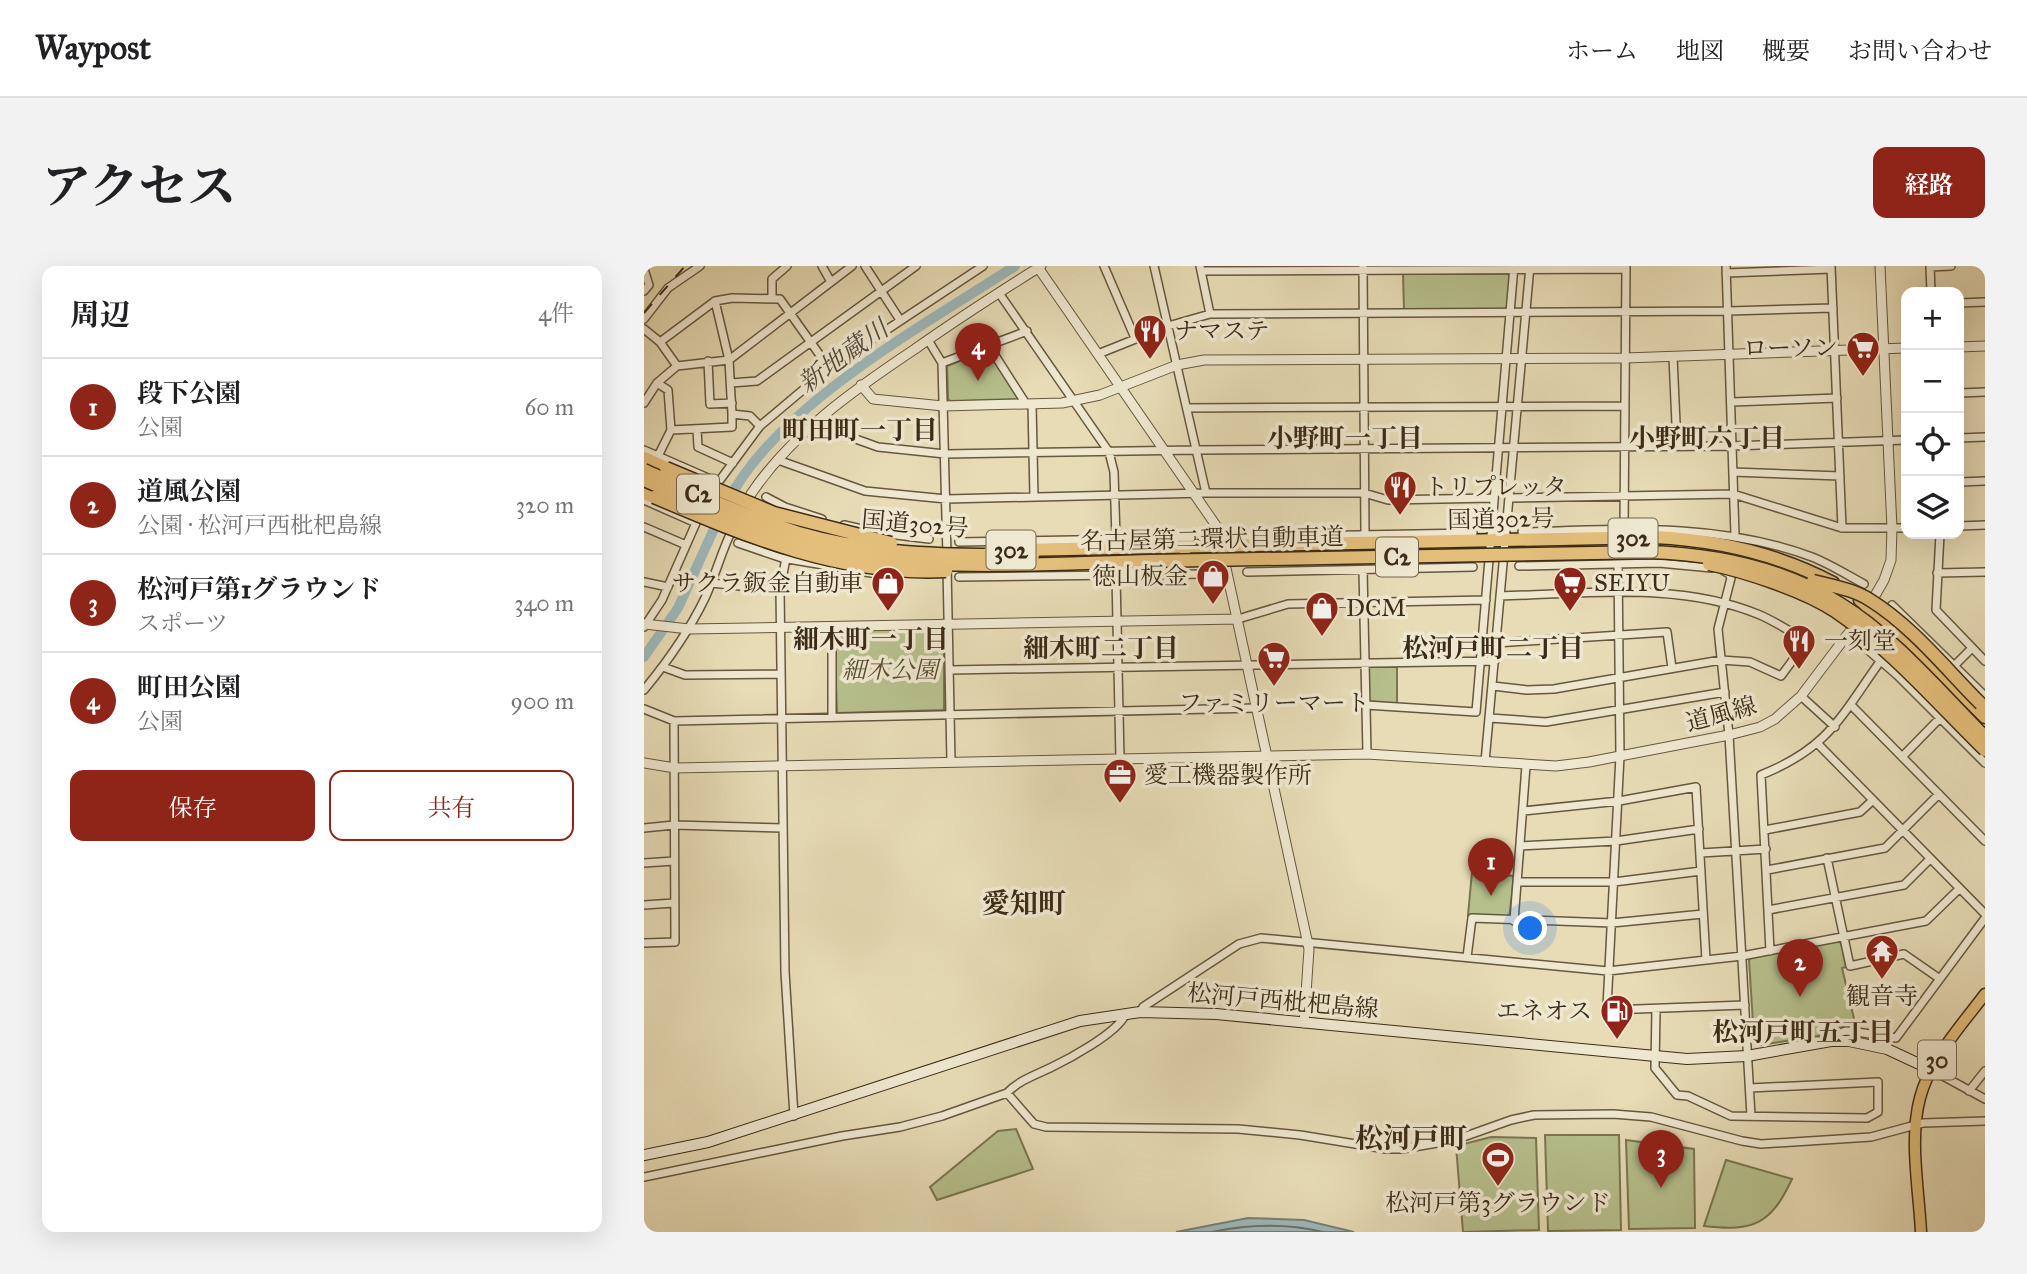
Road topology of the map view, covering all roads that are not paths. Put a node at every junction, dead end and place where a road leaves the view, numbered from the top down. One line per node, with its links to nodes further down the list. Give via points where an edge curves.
1 (700, 266): 40 (street, via 668,288)
2 (787, 266): 28 (street, via 772,279)
3 (822, 266): 23 (street)
4 (852, 266): 23 (street)
5 (865, 266): 26 (street)
6 (916, 266): 26 (street)
7 (983, 266): 20 (street)
8 (1104, 266): 45 (street)
9 (1154, 266): 42 (street)
10 (1880, 266): 53 (street, 道風線)
11 (1951, 266): 14 (street)
12 (1038, 267): 27 (street); 55 (street)
13 (1831, 267): 22 (street); 32 (street)
14 (1930, 267): 24 (street)
15 (1363, 268): 16 (street); 21 (street); 35 (street)
16 (1514, 268): 17 (street); 36 (street)
17 (1530, 268): 18 (street); 37 (street)
18 (1626, 268): 34 (street)
19 (644, 269): 25 (street, via 649,278)
20 (971, 269): 41 (street)
21 (1201, 269): 39 (street)
22 (1726, 269): 33 (street)
23 (831, 282): 38 (street)
24 (1931, 287)
25 (644, 291)
26 (881, 291): 41 (street); 48 (street)
27 (999, 293): 44 (street); 46 (street)
28 (772, 299): 29 (street); 38 (street, via 780,299)
29 (715, 301): 47 (street); 62 (street)
30 (1985, 302): 31 (street)
31 (1964, 303)
32 (1833, 307): 33 (street); 54 (street)
33 (1728, 311): 34 (street); 56 (street)
34 (1626, 312): 37 (street); 58 (street)
35 (1364, 313): 36 (street); 39 (street); 59 (street)
36 (1510, 313): 37 (street); 60 (street)
37 (1526, 313): 61 (street)
38 (790, 314): 48 (street); 62 (street)
39 (1210, 314): 42 (street)
40 (644, 319)
41 (900, 320): 67 (street)
42 (1168, 326): 45 (street); 65 (street)
43 (644, 329): 47 (street)
44 (1027, 331): 49 (street); 75 (street)
45 (1135, 338): 55 (street)
46 (928, 340): 64 (street); 70 (street)
47 (660, 342): 66 (street)
48 (809, 342): 67 (street); 69 (street, via 757,381)
49 (989, 346): 64 (street); 79 (street)
50 (1985, 346): 51 (street)
51 (1964, 347)
52 (1901, 348): 53 (street)
53 (1884, 349): 54 (street); 93 (street, 道風線)
54 (1835, 350): 56 (street); 74 (street)
55 (1098, 354): 71 (street)
56 (1730, 355): 57 (street); 76 (street)
57 (1673, 357): 58 (street); 96 (street)
58 (1625, 358): 61 (street); 81 (street)
59 (1364, 359): 60 (street); 65 (street, via 1204,360); 85 (street)
60 (1505, 359): 61 (street); 82 (street)
61 (1522, 359): 83 (street)
62 (729, 360): 63 (street); 69 (street)
63 (708, 361): 66 (street); 78 (street, via 710,404)
64 (942, 363): 80 (street)
65 (1177, 365): 71 (street); 84 (street)
66 (677, 366): 68 (street)
67 (829, 368): 88 (street)
68 (657, 383): 77 (street); 90 (street, via 668,390)
69 (731, 383): 78 (street)
70 (861, 385): 80 (street, via 873,400); 87 (street)
71 (1121, 387): 75 (street); 104 (street)
72 (1964, 393): 73 (street)
73 (1985, 393)
74 (1837, 398): 76 (street); 95 (street)
75 (1075, 402): 79 (street); 105 (street)
76 (1731, 402): 97 (street)
77 (644, 403)
78 (732, 404): 86 (street)
79 (1029, 404): 80 (street); 106 (street)
80 (943, 406): 107 (street)
81 (1624, 406): 83 (street); 100 (street)
82 (1502, 407): 83 (street); 85 (street); 98 (street)
83 (1518, 407): 99 (street)
84 (1187, 408): 85 (street); 103 (street)
85 (1364, 408): 101 (street)
86 (732, 414): 88 (street, via 750,416); 89 (street, via 732,427)
87 (814, 424): 107 (street, via 878,447); 110 (street)
88 (761, 426): 111 (street)
89 (697, 429): 90 (street); 111 (street, via 698,447)
90 (671, 430): 108 (street)
91 (1985, 437): 92 (street)
92 (1964, 438)
93 (1887, 440): 94 (street); 95 (street); 141 (street, 道風線)
94 (1901, 440)
95 (1839, 442): 97 (street); 115 (street)
96 (1677, 446): 97 (street); 100 (street)
97 (1732, 446): 114 (street)
98 (1498, 447): 99 (street); 101 (street); 131 (street)
99 (1514, 447): 100 (street); 132 (street)
100 (1624, 447): 127 (street)
101 (1364, 449): 103 (street); 121 (street)
102 (644, 450): 108 (street)
103 (1196, 450): 104 (street); 120 (street)
104 (1165, 451): 105 (street); 123 (street)
105 (1109, 452): 106 (street); 126 (street)
106 (1034, 453): 107 (street); 130 (street)
107 (944, 454): 133 (street)
108 (659, 456): 112 (street)
109 (644, 458): 174 (highway, bridge, via 774,513 881,541)
110 (778, 460): 122 (street); 133 (street, via 865,491)
111 (733, 463): 112 (street, via 717,481)
112 (681, 466): 119 (street)
113 (644, 468): 119 (highway, 国道302号 / 302); 174 (highway, 名古屋第二環状自動車道 / C2, bridge, via 752,517 828,540 909,553)
114 (1733, 472): 115 (street); 124 (street)
115 (1840, 476): 140 (street)
116 (1985, 481): 118 (street)
117 (644, 482): 125 (highway, 国道302号 / 302, via 673,496); 174 (highway, 名古屋第二環状自動車道 / C2, bridge, via 751,526 828,549 912,562)
118 (1964, 482)
119 (691, 486): 125 (highway, 国道302号 / 302)
120 (1206, 493): 121 (street); 123 (street)
121 (1364, 493): 131 (street, via 1388,500); 147 (street)
122 (751, 494): 134 (street)
123 (1196, 494): 126 (street); 168 (street, via 1215,523)
124 (1734, 494): 127 (street); 140 (street); 148 (street)
125 (714, 495): 134 (highway, 国道302号 / 302)
126 (1115, 495): 130 (street); 153 (street)
127 (1624, 496): 132 (street); 139 (street)
128 (647, 497): 163 (street, via 696,523); 174 (highway, bridge, via 755,539 852,564 944,572)
129 (766, 497): 135 (street)
130 (1034, 497): 133 (street)
131 (1493, 498): 156 (street)
132 (1509, 498): 157 (street)
133 (946, 499): 169 (street)
134 (742, 507): 143 (highway, 国道302号 / 302); 195 (street)
135 (833, 522): 143 (street); 145 (street)
136 (1985, 525): 137 (street)
137 (1964, 526)
138 (644, 527): 163 (street)
139 (1624, 528): 144 (street); 148 (street)
140 (1842, 528): 141 (street)
141 (1892, 528): 142 (street); 205 (street, 道風線, via 1891,559)
142 (1901, 528)
143 (804, 529): 167 (highway, 国道302号 / 302); 177 (street)
144 (1521, 532)
145 (880, 533): 152 (street); 167 (street)
146 (1473, 533): 151 (street)
147 (1364, 535): 150 (street); 151 (street)
148 (1735, 536): 173 (street)
149 (1240, 537): 150 (street)
150 (1269, 537): 165 (street)
151 (1423, 538): 158 (highway, 国道302号 / 302); 166 (highway, 国道302号 / 302)
152 (929, 539)
153 (1115, 539): 161 (street); 164 (street)
154 (1568, 539): 157 (highway, 国道302号 / 302); 176 (street); 193 (highway, 国道302号 / 302, via 1704,541 1763,553)
155 (1940, 539): 185 (street)
156 (1490, 540): 157 (highway, 国道302号 / 302); 158 (highway, 国道302号 / 302); 201 (street)
157 (1505, 540): 200 (street)
158 (1454, 541): 180 (street)
159 (959, 542): 164 (street)
160 (1191, 542): 161 (highway, 国道302号 / 302); 168 (highway, 国道302号 / 302); 188 (street)
161 (1153, 543): 170 (highway, 国道302号 / 302)
162 (738, 544): 172 (street)
163 (686, 545): 197 (street)
164 (992, 545): 169 (highway, 国道302号 / 302); 170 (highway, 国道302号 / 302)
165 (1258, 545): 166 (highway, 国道302号 / 302); 168 (highway, 国道302号 / 302)
166 (1280, 545): 182 (street)
167 (892, 546): 169 (highway, 国道302号 / 302); 186 (street)
168 (1222, 546): 206 (street)
169 (946, 550): 208 (street)
170 (1016, 550): 190 (street)
171 (1555, 554): 174 (highway, 名古屋第二環状自動車道 / C2, bridge); 255 (highway, 名古屋第二環状自動車道 / C2, bridge, via 1684,553 1738,562 1788,578 1839,603 1880,634); 257 (highway, bridge, via 1698,562 1797,592 1832,609 1875,642)
172 (786, 558): 177 (street); 198 (street)
173 (1815, 558): 193 (street); 196 (street)
174 (1033, 559): 193 (highway, 名古屋第二環状自動車道 / C2, via 1684,546 1741,555)
175 (1618, 564): 176 (street); 199 (street); 203 (street, via 1687,565 1725,571 1731,578)
176 (1589, 565): 178 (street)
177 (825, 566): 186 (street)
178 (1519, 566)
179 (1473, 567): 180 (street)
180 (1425, 568): 181 (street)
181 (1363, 570): 182 (street); 202 (street)
182 (1305, 571): 183 (street)
183 (1247, 572)
184 (1985, 572): 185 (street)
185 (1937, 573): 219 (street, via 1936,610)
186 (880, 574): 189 (street)
187 (1206, 574): 188 (street)
188 (1164, 575): 191 (street)
189 (930, 576)
190 (1029, 576): 191 (street); 192 (street)
191 (1116, 576): 207 (street)
192 (959, 577)
193 (1815, 578): 205 (highway, 国道302号 / 302); 241 (highway, bridge, via 1869,599 1885,611); 252 (highway, 名古屋第二環状自動車道 / C2, bridge, via 1886,628)
194 (644, 582): 197 (street)
195 (711, 583): 198 (street); 213 (street)
196 (1864, 584)
197 (668, 587): 210 (street)
198 (780, 590): 212 (street)
199 (1618, 593): 200 (street); 203 (street, via 1663,593); 215 (street)
200 (1500, 596): 217 (street)
201 (1486, 600): 202 (street); 221 (street)
202 (1364, 603): 206 (street, via 1287,604); 224 (street)
203 (1723, 604): 220 (street, via 1718,629); 220 (street, via 1759,615 1807,640 1781,676 1750,662)
204 (1892, 605): 209 (street)
205 (1869, 606): 214 (highway, 国道302号 / 302); 238 (street, 道風線)
206 (1238, 619): 207 (street); 226 (street)
207 (1117, 620): 208 (street); 229 (street)
208 (948, 623): 211 (street); 231 (street)
209 (1912, 624): 214 (street); 227 (street)
210 (646, 625): 213 (street)
211 (831, 626): 212 (street); 247 (street)
212 (781, 627): 213 (street); 232 (street)
213 (684, 628): 228 (street)
214 (1898, 630): 216 (highway, 国道302号 / 302)
215 (1619, 635): 217 (street); 230 (street, via 1667,632); 234 (street)
216 (1909, 641): 233 (street); 241 (highway, 国道302号 / 302)
217 (1496, 643): 222 (street)
218 (1861, 644): 233 (street)
219 (1972, 648): 223 (street); 227 (street)
220 (1721, 660): 230 (street); 237 (street)
221 (1481, 661): 222 (street); 224 (street); 239 (street, via 1476,712)
222 (1494, 661): 235 (street)
223 (1985, 661)
224 (1365, 663): 226 (street); 239 (street)
225 (1879, 663): 240 (street)
226 (1248, 665): 229 (street); 242 (street)
227 (1955, 665): 241 (street)
228 (663, 667): 232 (street, via 685,675); 236 (street)
229 (1118, 667): 231 (street); 244 (street)
230 (1672, 668): 234 (street)
231 (949, 670): 246 (street)
232 (781, 674): 248 (street)
233 (1897, 674): 250 (street)
234 (1620, 677): 235 (street, via 1539,690); 245 (street)
235 (1493, 687): 249 (street)
236 (644, 690)
237 (1725, 692): 245 (street); 254 (street)
238 (1801, 696): 253 (street); 254 (street, 道風線, via 1776,719)
239 (1366, 705): 258 (street)
240 (1851, 705): 253 (street); 261 (street)
241 (1984, 707)
242 (1257, 708): 244 (street); 259 (street)
243 (644, 709): 251 (street)
244 (1119, 710): 246 (street); 262 (street)
245 (1620, 711): 249 (street, via 1546,722); 260 (street)
246 (950, 714): 247 (street); 263 (street)
247 (832, 717): 248 (street)
248 (782, 718): 251 (street); 267 (street)
249 (1490, 718): 264 (street)
250 (1940, 718): 261 (street); 265 (street)
251 (674, 721): 269 (street)
252 (1985, 726)
253 (1835, 727): 256 (street)
254 (1729, 735): 260 (street, 道風線); 284 (street)
255 (1985, 737)
256 (1818, 744): 272 (street); 278 (street, via 1762,775)
257 (1985, 750)
258 (1367, 754): 259 (street, 道風線); 264 (street, 道風線)
259 (1269, 756): 262 (street, 道風線); 305 (street)
260 (1620, 756): 268 (street, 道風線); 271 (street)
261 (1902, 757): 270 (street)
262 (1120, 760): 263 (street, 道風線)
263 (951, 762): 267 (street, 道風線)
264 (1485, 762): 268 (street, 道風線)
265 (1985, 762)
266 (644, 763): 269 (street, 道風線)
267 (784, 766): 269 (street, 道風線); 276 (street)
268 (1526, 766): 273 (street)
269 (675, 768): 274 (street)
270 (1939, 794): 279 (street); 280 (street)
271 (1619, 801): 273 (street); 277 (street, via 1696,787); 281 (street)
272 (1872, 801): 278 (street, via 1860,812); 279 (street)
273 (1523, 811): 282 (street)
274 (674, 825): 275 (street); 276 (street); 288 (street)
275 (644, 828)
276 (783, 828): 327 (street)
277 (1699, 829): 281 (street); 285 (street)
278 (1765, 830): 283 (street)
279 (1902, 831): 286 (street, via 1885,848); 287 (street)
280 (1985, 840)
281 (1616, 841): 282 (street); 293 (street)
282 (1520, 846): 292 (street)
283 (1766, 849): 284 (street); 290 (street)
284 (1736, 851): 285 (street); 307 (street)
285 (1700, 853): 291 (street)
286 (1827, 858): 290 (street); 295 (street)
287 (1930, 859): 294 (street); 295 (street, via 1904,884)
288 (674, 862): 289 (street); 296 (street)
289 (644, 863)
290 (1767, 870): 298 (street)
291 (1701, 871): 293 (street); 299 (street)
292 (1517, 882): 293 (street); 301 (street)
293 (1614, 882): 302 (street)
294 (1959, 889): 300 (street); 303 (street, via 1926,921)
295 (1835, 897): 298 (street); 303 (street)
296 (674, 903): 297 (street); 304 (street, via 675,942)
297 (644, 905)
298 (1768, 910): 306 (street)
299 (1703, 914): 302 (street); 309 (street)
300 (1985, 916): 311 (street)
301 (1514, 921): 302 (street); 308 (street, via 1472,918)
302 (1612, 923): 310 (street)
303 (1843, 937): 306 (street); 311 (street, via 1850,966 1905,954)
304 (644, 943)
305 (1308, 943): 308 (street); 315 (street, via 1261,939 1239,944); 317 (street)
306 (1770, 951): 307 (street)
307 (1742, 956): 309 (street); 313 (street)
308 (1467, 957): 310 (street)
309 (1706, 960): 310 (street)
310 (1608, 971): 314 (street, via 1610,1010)
311 (1940, 979): 318 (street, via 1896,1038 1846,1031 1836,1034)
312 (1985, 994): 321 (main road, 30)
313 (1745, 1005): 314 (street); 320 (street)
314 (1656, 1009): 319 (street)
315 (1140, 1013): 316 (main road, 松河戸西枇杷島線); 317 (main road, 松河戸西枇杷島線)
316 (1125, 1015): 325 (street, via 1104,1035); 327 (main road, 松河戸西枇杷島線, via 1080,1021)
317 (1304, 1023): 319 (main road, 松河戸西枇杷島線)
318 (1834, 1041): 320 (main road, 松河戸西枇杷島線); 321 (main road, 松河戸西枇杷島線, via 1868,1043)
319 (1656, 1056): 320 (main road, 松河戸西枇杷島線); 328 (street, via 1655,1068 1677,1095 1731,1116)
320 (1747, 1056): 323 (street)
321 (1931, 1070): 324 (street); 330 (main road, 30, via 1920,1098)
322 (1985, 1072): 324 (street)
323 (1750, 1088): 328 (street); 328 (street, via 1878,1082 1878,1112 1867,1118)
324 (1969, 1091): 326 (street)
325 (1007, 1093): 330 (street, via 1034,1124 1046,1127 1238,1129 1386,1149 1455,1140 1534,1115 1651,1117 1761,1143); 332 (street, via 900,1127)
326 (1985, 1100)
327 (794, 1116): 331 (main road, 松河戸西枇杷島線, via 708,1142)
328 (1751, 1116)
329 (1985, 1121): 330 (street)
330 (1916, 1131): 333 (main road, 30)
331 (644, 1155)
332 (644, 1177)
333 (1921, 1232)

